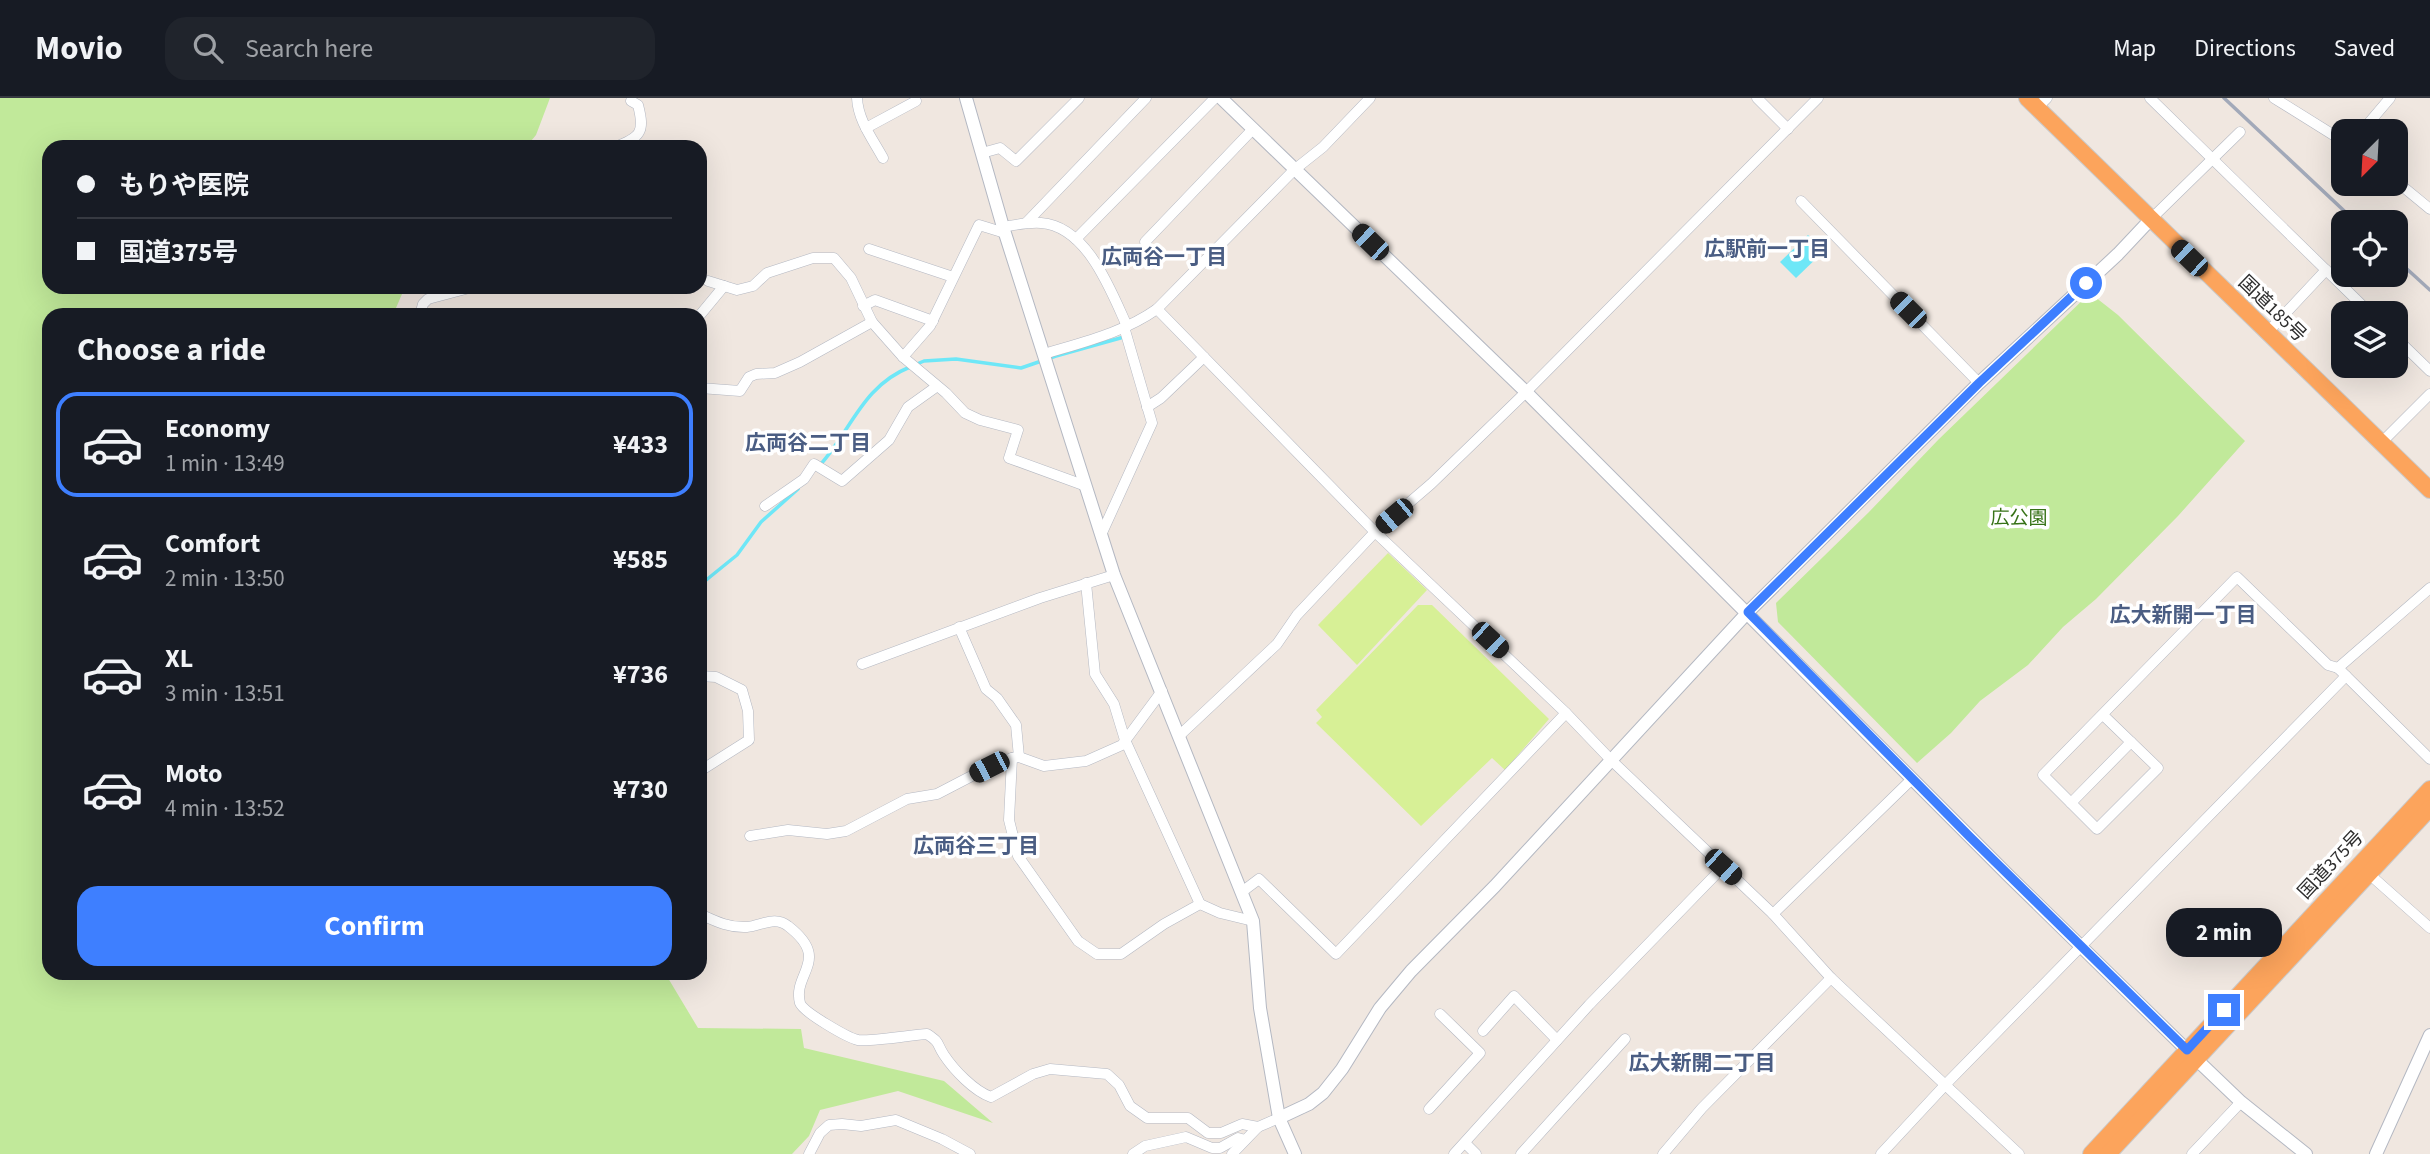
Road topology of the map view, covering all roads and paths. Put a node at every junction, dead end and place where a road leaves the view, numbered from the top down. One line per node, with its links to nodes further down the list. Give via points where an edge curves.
1 (857, 98): 16 (street)
2 (966, 98): 22 (street)
3 (1079, 98): 22 (street, via 1016,161 1000,148)
4 (1146, 98): 30 (street)
5 (1218, 98): 18 (street); 32 (street)
6 (1370, 98): 25 (street)
7 (1757, 98): 17 (street)
8 (1818, 98): 17 (street)
9 (2150, 98): 24 (street)
10 (2274, 98): 20 (street)
11 (2390, 98): 15 (street)
12 (631, 101): 21 (street, via 638,105 643,122)
13 (916, 101): 16 (street)
14 (2037, 101): 29 (highway, 国道185号)
15 (2372, 119)
16 (866, 128): 23 (street)
17 (1788, 129): 57 (street)
18 (1253, 130): 25 (street); 33 (street)
19 (2240, 132): 24 (street)
20 (2331, 134)
21 (632, 140)
22 (982, 153): 31 (street)
23 (883, 158)
24 (2213, 160): 29 (street); 35 (street)
25 (1294, 170): 44 (street); 57 (street)
26 (2408, 191): 28 (street)
27 (1801, 201): 54 (street)
28 (2430, 209)
29 (2150, 220): 48 (highway, 国道185号); 54 (street)
30 (1026, 223): 31 (street); 32 (street, via 1043,222)
31 (1004, 230): 36 (street, via 979,225); 50 (street)
32 (1076, 239): 47 (street, via 1101,270)
33 (1145, 242)
34 (869, 249): 36 (street)
35 (2326, 270): 40 (street); 48 (street)
36 (953, 277): 45 (street)
37 (708, 281): 38 (street)
38 (724, 286): 41 (street, via 737,290 781,268 813,258 834,258 851,278); 43 (street)
39 (447, 294): 42 (street, via 428,299)
40 (2358, 301)
41 (863, 306): 45 (street, via 875,300); 46 (street)
42 (422, 308)
43 (706, 308)
44 (1157, 309): 47 (street); 52 (street)
45 (933, 321): 51 (street)
46 (872, 322): 51 (street); 56 (street, via 788,368 749,377 740,391)
47 (1126, 327): 50 (street); 59 (street)
48 (2267, 332): 60 (highway, 国道185号)
49 (2408, 350): 53 (street)
50 (1044, 354): 61 (street)
51 (903, 357): 55 (street)
52 (1204, 357): 59 (street); 64 (street)
53 (2430, 371)
54 (1979, 383): 69 (street)
55 (936, 387): 61 (street, via 965,413 1018,430 1009,458); 63 (street, via 908,407 889,440 842,481 814,464 804,479)
56 (707, 389)
57 (1527, 392): 64 (street, via 1432,484); 69 (street)
58 (2430, 394): 60 (street)
59 (1147, 407): 65 (street, via 1152,423)
60 (2381, 443): 62 (highway, 国道185号)
61 (1086, 486): 65 (street)
62 (2430, 490)
63 (765, 506)
64 (1375, 531): 75 (street); 77 (street, via 1297,615 1277,644)
65 (1101, 535): 66 (street)
66 (1114, 575): 67 (street); 74 (street)
67 (1086, 583): 70 (street); 78 (street, via 1094,674 1114,704)
68 (2430, 588): 72 (street)
69 (1748, 612): 82 (street); 84 (street)
70 (959, 628): 71 (street); 80 (street, via 986,689 1016,725)
71 (862, 664)
72 (2342, 672): 76 (street, via 2328,665 2237,577); 81 (street); 97 (street)
73 (707, 676): 83 (street, via 742,690 749,740)
74 (1162, 691): 77 (street); 78 (street)
75 (1566, 713): 82 (street); 91 (street, via 1336,954 1259,879)
76 (2103, 715): 79 (street); 86 (street, via 2043,775)
77 (1180, 735): 91 (street)
78 (1125, 740): 80 (street, via 1086,761 1044,766); 92 (street)
79 (2131, 742): 86 (street); 86 (street, via 2158,768 2097,829)
80 (1015, 758): 88 (street, via 937,794 907,799 846,831 788,830); 92 (street, via 1009,820 1018,856 1078,941 1097,954 1121,954)
81 (2430, 759)
82 (1611, 760): 89 (street); 108 (street, via 1411,971 1323,1093)
83 (707, 767)
84 (1912, 779): 93 (street); 97 (street)
85 (2430, 789): 104 (highway, 国道375号)
86 (2071, 803)
87 (2430, 808): 90 (highway, 国道375号)
88 (750, 836)
89 (1723, 867): 93 (street); 103 (street)
90 (2368, 873): 96 (street); 104 (highway, 国道375号)
91 (1243, 891): 95 (street)
92 (1200, 905): 95 (street)
93 (1773, 914): 98 (street)
94 (707, 918): 109 (street, via 722,925 749,927 770,920 786,924 806,945 810,960 800,992 800,1004 807,1013 857,1040 927,1034 940,1042 943,1054 978,1093 990,1097 1050,1069 1107,1074 1130,1106 1147,1118 1188,1118 1208,1133 1242,1124)
95 (1253, 921): 108 (street, via 1260,1008)
96 (2430, 928)
97 (2082, 947): 104 (street); 105 (street)
98 (1831, 978): 105 (street); 120 (street, via 1702,1108)
99 (1440, 1014): 107 (street, via 1480,1053)
100 (1483, 1031): 103 (street, via 1514,996)
101 (2430, 1035): 127 (street)
102 (1625, 1039): 119 (street)
103 (1558, 1040): 111 (street)
104 (2191, 1055): 106 (street); 123 (highway, 国道375号); 124 (highway, 国道375号)
105 (1946, 1084): 121 (street); 122 (street)
106 (2241, 1102): 125 (street); 126 (street)
107 (1429, 1109)
108 (1279, 1118): 109 (street); 116 (street)
109 (1258, 1127): 110 (street)
110 (1245, 1140): 114 (street, via 1237,1138 1212,1148 1186,1136 1145,1146); 115 (street)
111 (1465, 1143): 117 (street); 118 (street)
112 (809, 1154): 113 (street, via 830,1125 896,1120)
113 (970, 1154)
114 (1133, 1154)
115 (1232, 1154)
116 (1295, 1154)
117 (1454, 1154)
118 (1475, 1154)
119 (1521, 1154)
120 (1663, 1154)
121 (1881, 1154)
122 (2019, 1154)
123 (2091, 1154)
124 (2108, 1154)
125 (2192, 1154)
126 (2306, 1154)
127 (2376, 1154)

